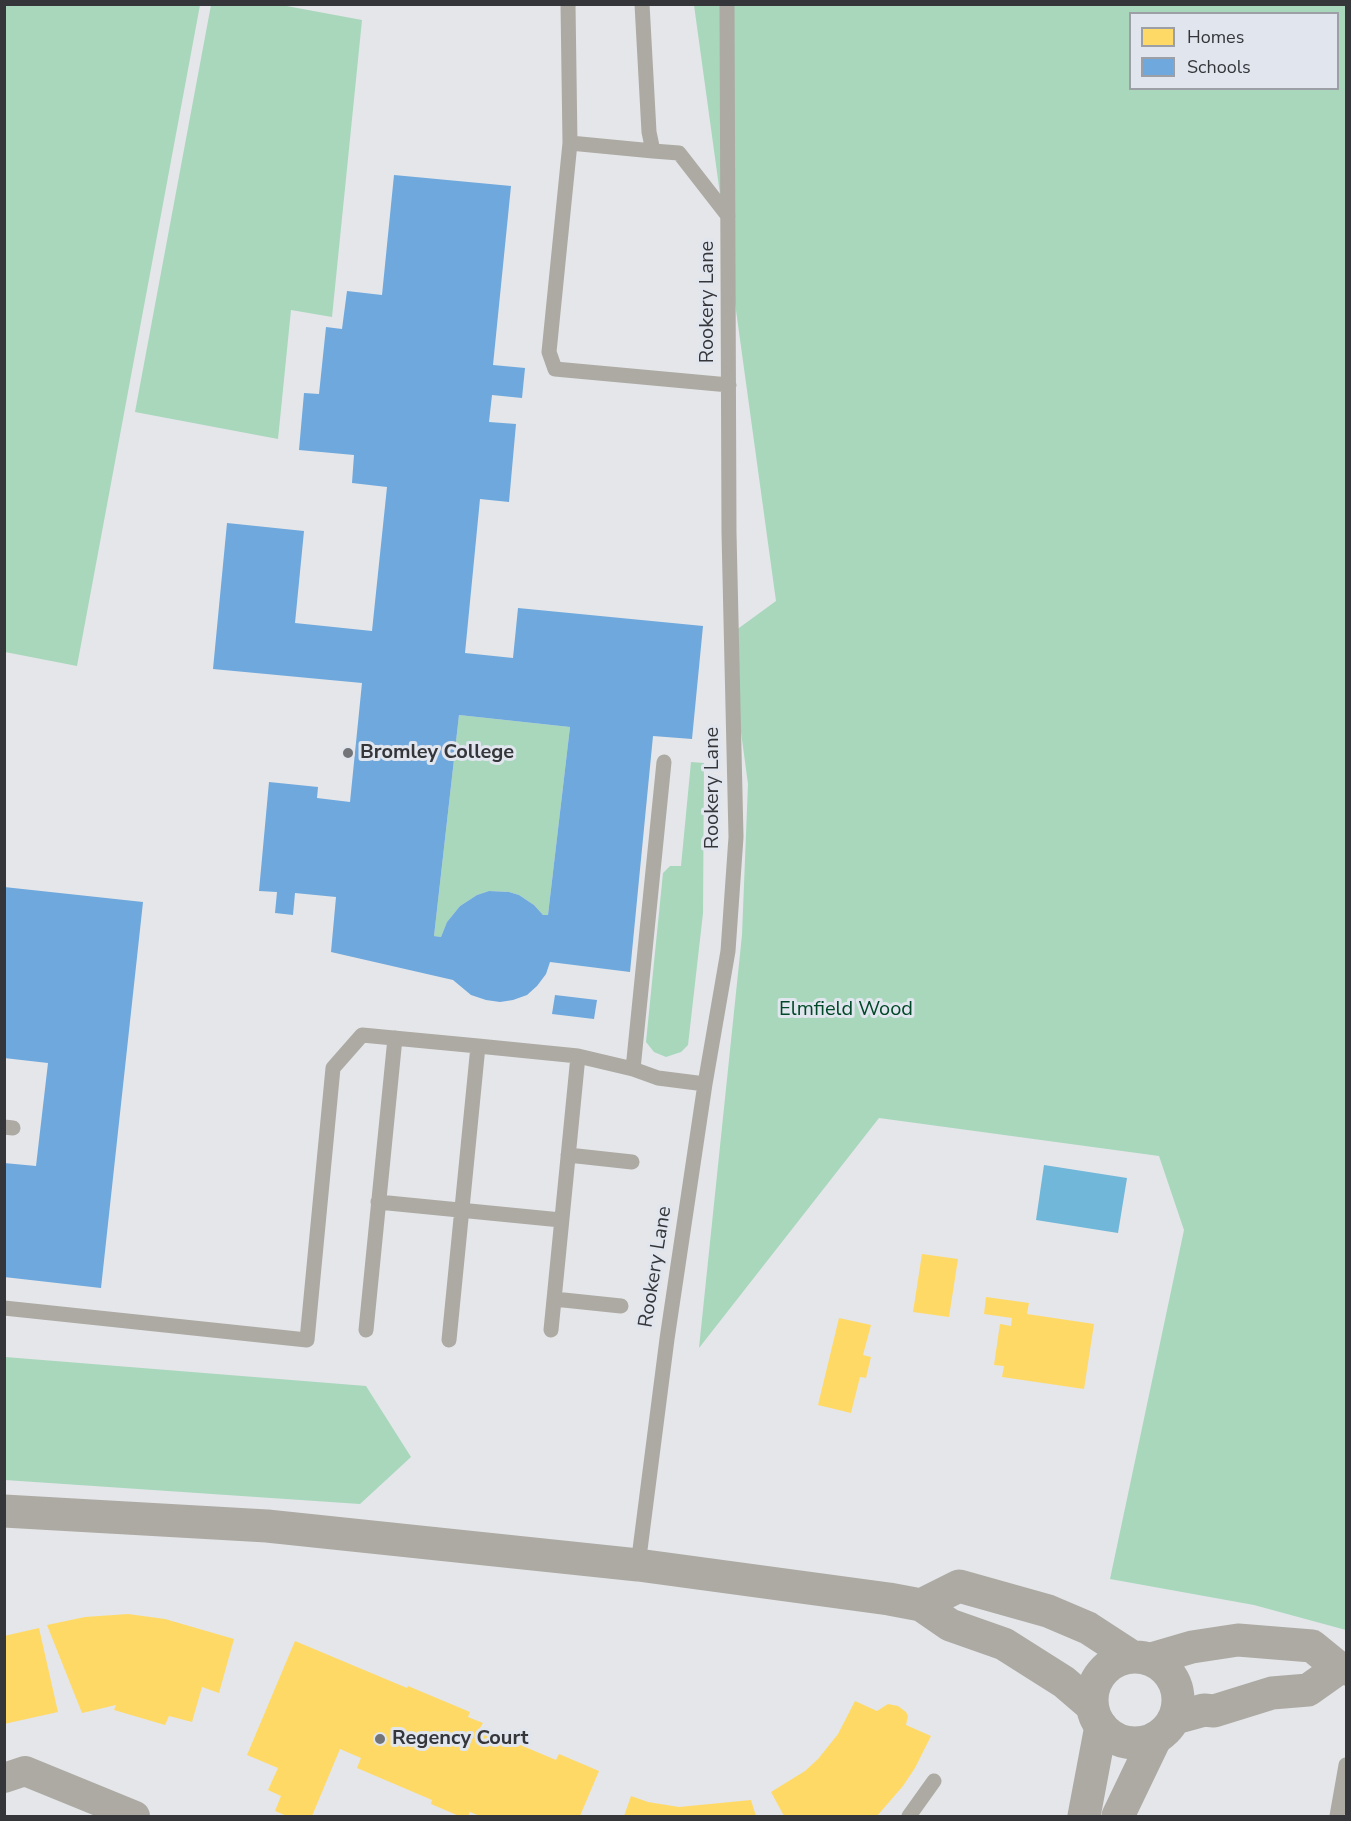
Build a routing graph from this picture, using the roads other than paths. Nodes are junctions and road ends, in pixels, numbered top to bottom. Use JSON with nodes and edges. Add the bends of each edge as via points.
{"nodes":[{"id":1,"x":568,"y":4,"type":"edge"},
{"id":2,"x":642,"y":4,"type":"edge"},
{"id":3,"x":727,"y":4,"type":"edge"},
{"id":4,"x":570,"y":143,"type":"junction"},
{"id":5,"x":653,"y":151,"type":"junction"},
{"id":6,"x":728,"y":216,"type":"junction"},
{"id":7,"x":729,"y":386,"type":"junction"},
{"id":8,"x":664,"y":762,"type":"dead end"},
{"id":9,"x":395,"y":1038,"type":"junction"},
{"id":10,"x":478,"y":1046,"type":"junction"},
{"id":11,"x":578,"y":1056,"type":"junction"},
{"id":12,"x":633,"y":1069,"type":"junction"},
{"id":13,"x":705,"y":1084,"type":"junction"},
{"id":14,"x":568,"y":1155,"type":"junction"},
{"id":15,"x":632,"y":1162,"type":"dead end"},
{"id":16,"x":378,"y":1202,"type":"junction"},
{"id":17,"x":462,"y":1210,"type":"junction"},
{"id":18,"x":561,"y":1220,"type":"junction"},
{"id":19,"x":554,"y":1299,"type":"junction"},
{"id":20,"x":621,"y":1306,"type":"dead end"},
{"id":21,"x":4,"y":1308,"type":"edge"},
{"id":22,"x":366,"y":1330,"type":"dead end"},
{"id":23,"x":551,"y":1330,"type":"dead end"},
{"id":24,"x":449,"y":1340,"type":"dead end"},
{"id":25,"x":4,"y":1511,"type":"edge"},
{"id":26,"x":638,"y":1565,"type":"junction"},
{"id":27,"x":921,"y":1605,"type":"junction"},
{"id":28,"x":1141,"y":1657,"type":"junction"},
{"id":29,"x":1343,"y":1669,"type":"edge"},
{"id":30,"x":1096,"y":1717,"type":"junction"},
{"id":31,"x":1165,"y":1728,"type":"junction"},
{"id":32,"x":1347,"y":1765,"type":"edge"},
{"id":33,"x":4,"y":1779,"type":"edge"},
{"id":34,"x":934,"y":1781,"type":"dead end"},
{"id":35,"x":135,"y":1816,"type":"edge"},
{"id":36,"x":909,"y":1816,"type":"edge"},
{"id":37,"x":1084,"y":1816,"type":"edge"},
{"id":38,"x":1118,"y":1816,"type":"edge"},
{"id":39,"x":1337,"y":1816,"type":"edge"}],
"edges":[{"from":1,"to":4,"type":"lane"},
{"from":2,"to":5,"type":"lane"},
{"from":3,"to":6,"type":"lane","name":"Rookery Lane"},
{"from":4,"to":5,"type":"lane"},
{"from":4,"to":7,"type":"lane","via":[[549,352],[555,369]]},
{"from":5,"to":6,"type":"lane","via":[[680,153]]},
{"from":6,"to":7,"type":"lane","name":"Rookery Lane"},
{"from":7,"to":13,"type":"lane","name":"Rookery Lane","via":[[736,837],[728,951]]},
{"from":8,"to":12,"type":"lane"},
{"from":9,"to":10,"type":"lane"},
{"from":9,"to":16,"type":"lane"},
{"from":9,"to":21,"type":"lane","via":[[362,1035],[333,1068],[307,1340]]},
{"from":10,"to":11,"type":"lane"},
{"from":10,"to":17,"type":"lane"},
{"from":11,"to":12,"type":"lane"},
{"from":11,"to":14,"type":"lane"},
{"from":12,"to":13,"type":"lane","via":[[658,1078]]},
{"from":13,"to":26,"type":"lane","name":"Rookery Lane"},
{"from":14,"to":15,"type":"lane"},
{"from":14,"to":18,"type":"lane"},
{"from":16,"to":17,"type":"lane"},
{"from":16,"to":22,"type":"lane"},
{"from":17,"to":18,"type":"lane"},
{"from":17,"to":24,"type":"lane"},
{"from":18,"to":19,"type":"lane"},
{"from":19,"to":20,"type":"lane"},
{"from":19,"to":23,"type":"lane"},
{"from":25,"to":26,"type":"main road","via":[[267,1526]]},
{"from":26,"to":27,"type":"main road"},
{"from":27,"to":28,"type":"main road","via":[[959,1586],[1048,1611]]},
{"from":27,"to":30,"type":"main road","via":[[950,1625],[1004,1644],[1064,1682]]},
{"from":28,"to":29,"type":"main road","via":[[1238,1640],[1312,1646]]},
{"from":28,"to":30,"type":"main road","via":[[1117,1660],[1096,1680],[1092,1693]]},
{"from":28,"to":31,"type":"main road","via":[[1162,1665],[1178,1687],[1179,1698]]},
{"from":29,"to":31,"type":"main road","via":[[1308,1690],[1272,1693],[1214,1711],[1204,1710]]},
{"from":30,"to":31,"type":"main road","via":[[1114,1738],[1127,1742],[1140,1743]]},
{"from":30,"to":37,"type":"main road"},
{"from":31,"to":38,"type":"main road"},
{"from":32,"to":39,"type":"lane"},
{"from":33,"to":35,"type":"street","via":[[25,1771]]},
{"from":34,"to":36,"type":"lane"}]}
